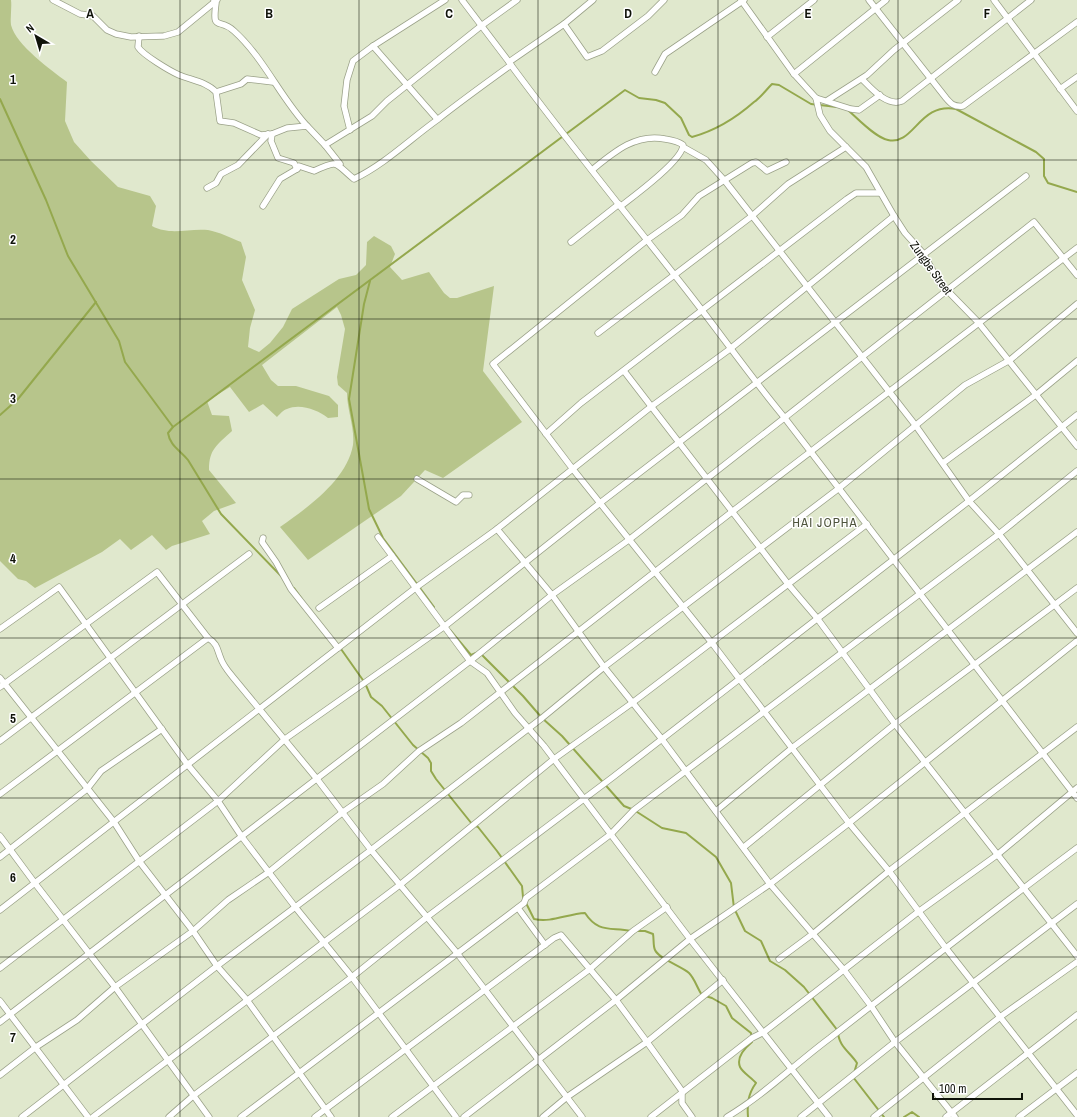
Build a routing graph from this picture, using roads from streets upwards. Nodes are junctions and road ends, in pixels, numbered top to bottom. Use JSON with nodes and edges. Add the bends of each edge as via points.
{"nodes":[{"id":1,"x":53,"y":0,"type":"edge"},
{"id":2,"x":445,"y":0,"type":"edge"},
{"id":3,"x":462,"y":0,"type":"edge"},
{"id":4,"x":517,"y":0,"type":"edge"},
{"id":5,"x":664,"y":0,"type":"edge"},
{"id":6,"x":742,"y":0,"type":"edge"},
{"id":7,"x":814,"y":0,"type":"edge"},
{"id":8,"x":869,"y":0,"type":"edge"},
{"id":9,"x":886,"y":0,"type":"edge"},
{"id":10,"x":958,"y":0,"type":"edge"},
{"id":11,"x":994,"y":0,"type":"edge"},
{"id":12,"x":1031,"y":0,"type":"edge"},
{"id":13,"x":215,"y":1,"type":"edge"},
{"id":14,"x":590,"y":1,"type":"edge"},
{"id":15,"x":876,"y":8,"type":"junction"},
{"id":16,"x":1008,"y":18,"type":"junction"},
{"id":17,"x":1077,"y":22,"type":"edge"},
{"id":18,"x":564,"y":24,"type":"junction"},
{"id":19,"x":480,"y":26,"type":"junction"},
{"id":20,"x":139,"y":36,"type":"junction"},
{"id":21,"x":767,"y":38,"type":"junction"},
{"id":22,"x":903,"y":43,"type":"junction"},
{"id":23,"x":373,"y":46,"type":"junction"},
{"id":24,"x":1035,"y":54,"type":"junction"},
{"id":25,"x":510,"y":63,"type":"junction"},
{"id":26,"x":655,"y":72,"type":"dead end"},
{"id":27,"x":794,"y":74,"type":"junction"},
{"id":28,"x":1077,"y":76,"type":"edge"},
{"id":29,"x":931,"y":78,"type":"junction"},
{"id":30,"x":862,"y":79,"type":"junction"},
{"id":31,"x":272,"y":82,"type":"junction"},
{"id":32,"x":408,"y":86,"type":"junction"},
{"id":33,"x":1060,"y":89,"type":"junction"},
{"id":34,"x":216,"y":92,"type":"junction"},
{"id":35,"x":880,"y":95,"type":"junction"},
{"id":36,"x":817,"y":100,"type":"junction"},
{"id":37,"x":828,"y":100,"type":"junction"},
{"id":38,"x":1077,"y":111,"type":"edge"},
{"id":39,"x":437,"y":119,"type":"junction"},
{"id":40,"x":307,"y":126,"type":"junction"},
{"id":41,"x":350,"y":130,"type":"junction"},
{"id":42,"x":270,"y":134,"type":"junction"},
{"id":43,"x":325,"y":145,"type":"junction"},
{"id":44,"x":683,"y":147,"type":"junction"},
{"id":45,"x":846,"y":147,"type":"junction"},
{"id":46,"x":786,"y":162,"type":"dead end"},
{"id":47,"x":340,"y":164,"type":"junction"},
{"id":48,"x":297,"y":169,"type":"junction"},
{"id":49,"x":592,"y":170,"type":"junction"},
{"id":50,"x":1026,"y":176,"type":"dead end"},
{"id":51,"x":725,"y":181,"type":"junction"},
{"id":52,"x":207,"y":188,"type":"dead end"},
{"id":53,"x":880,"y":192,"type":"junction"},
{"id":54,"x":620,"y":205,"type":"junction"},
{"id":55,"x":263,"y":206,"type":"dead end"},
{"id":56,"x":752,"y":216,"type":"junction"},
{"id":57,"x":894,"y":216,"type":"junction"},
{"id":58,"x":647,"y":240,"type":"junction"},
{"id":59,"x":572,"y":242,"type":"dead end"},
{"id":60,"x":1077,"y":248,"type":"edge"},
{"id":61,"x":780,"y":251,"type":"junction"},
{"id":62,"x":923,"y":253,"type":"junction"},
{"id":63,"x":1063,"y":258,"type":"junction"},
{"id":64,"x":674,"y":274,"type":"junction"},
{"id":65,"x":1077,"y":275,"type":"edge"},
{"id":66,"x":807,"y":286,"type":"junction"},
{"id":67,"x":946,"y":290,"type":"junction"},
{"id":68,"x":1077,"y":304,"type":"edge"},
{"id":69,"x":703,"y":310,"type":"junction"},
{"id":70,"x":834,"y":322,"type":"junction"},
{"id":71,"x":978,"y":322,"type":"junction"},
{"id":72,"x":598,"y":334,"type":"dead end"},
{"id":73,"x":730,"y":349,"type":"junction"},
{"id":74,"x":861,"y":357,"type":"junction"},
{"id":75,"x":1010,"y":360,"type":"junction"},
{"id":76,"x":1077,"y":361,"type":"edge"},
{"id":77,"x":624,"y":371,"type":"junction"},
{"id":78,"x":756,"y":382,"type":"junction"},
{"id":79,"x":890,"y":393,"type":"junction"},
{"id":80,"x":1037,"y":394,"type":"junction"},
{"id":81,"x":652,"y":406,"type":"junction"},
{"id":82,"x":1077,"y":415,"type":"edge"},
{"id":83,"x":784,"y":417,"type":"junction"},
{"id":84,"x":916,"y":426,"type":"junction"},
{"id":85,"x":1062,"y":427,"type":"junction"},
{"id":86,"x":546,"y":434,"type":"junction"},
{"id":87,"x":679,"y":442,"type":"junction"},
{"id":88,"x":1077,"y":446,"type":"edge"},
{"id":89,"x":810,"y":452,"type":"junction"},
{"id":90,"x":943,"y":463,"type":"junction"},
{"id":91,"x":572,"y":468,"type":"junction"},
{"id":92,"x":1077,"y":471,"type":"edge"},
{"id":93,"x":707,"y":478,"type":"junction"},
{"id":94,"x":417,"y":479,"type":"dead end"},
{"id":95,"x":838,"y":489,"type":"junction"},
{"id":96,"x":469,"y":495,"type":"dead end"},
{"id":97,"x":600,"y":502,"type":"junction"},
{"id":98,"x":969,"y":502,"type":"junction"},
{"id":99,"x":733,"y":511,"type":"junction"},
{"id":100,"x":867,"y":524,"type":"junction"},
{"id":101,"x":497,"y":529,"type":"junction"},
{"id":102,"x":1077,"y":532,"type":"edge"},
{"id":103,"x":999,"y":534,"type":"junction"},
{"id":104,"x":378,"y":537,"type":"dead end"},
{"id":105,"x":263,"y":538,"type":"dead end"},
{"id":106,"x":630,"y":539,"type":"junction"},
{"id":107,"x":760,"y":548,"type":"junction"},
{"id":108,"x":249,"y":554,"type":"dead end"},
{"id":109,"x":392,"y":556,"type":"junction"},
{"id":110,"x":894,"y":560,"type":"junction"},
{"id":111,"x":524,"y":564,"type":"junction"},
{"id":112,"x":1027,"y":570,"type":"junction"},
{"id":113,"x":655,"y":572,"type":"junction"},
{"id":114,"x":788,"y":584,"type":"junction"},
{"id":115,"x":417,"y":587,"type":"junction"},
{"id":116,"x":1077,"y":588,"type":"edge"},
{"id":117,"x":920,"y":594,"type":"junction"},
{"id":118,"x":552,"y":596,"type":"junction"},
{"id":119,"x":1056,"y":605,"type":"junction"},
{"id":120,"x":182,"y":606,"type":"junction"},
{"id":121,"x":319,"y":608,"type":"dead end"},
{"id":122,"x":683,"y":608,"type":"junction"},
{"id":123,"x":817,"y":618,"type":"junction"},
{"id":124,"x":86,"y":624,"type":"junction"},
{"id":125,"x":444,"y":626,"type":"junction"},
{"id":126,"x":0,"y":629,"type":"edge"},
{"id":127,"x":578,"y":630,"type":"junction"},
{"id":128,"x":948,"y":630,"type":"junction"},
{"id":129,"x":1077,"y":633,"type":"edge"},
{"id":130,"x":208,"y":638,"type":"junction"},
{"id":131,"x":1077,"y":641,"type":"edge"},
{"id":132,"x":712,"y":643,"type":"junction"},
{"id":133,"x":338,"y":648,"type":"junction"},
{"id":134,"x":843,"y":652,"type":"junction"},
{"id":135,"x":110,"y":658,"type":"junction"},
{"id":136,"x":470,"y":661,"type":"junction"},
{"id":137,"x":974,"y":665,"type":"junction"},
{"id":138,"x":604,"y":667,"type":"junction"},
{"id":139,"x":0,"y":678,"type":"edge"},
{"id":140,"x":739,"y":679,"type":"junction"},
{"id":141,"x":2,"y":686,"type":"edge"},
{"id":142,"x":869,"y":690,"type":"junction"},
{"id":143,"x":501,"y":691,"type":"junction"},
{"id":144,"x":136,"y":694,"type":"junction"},
{"id":145,"x":1002,"y":700,"type":"junction"},
{"id":146,"x":632,"y":703,"type":"junction"},
{"id":147,"x":259,"y":708,"type":"junction"},
{"id":148,"x":764,"y":713,"type":"junction"},
{"id":149,"x":32,"y":716,"type":"junction"},
{"id":150,"x":895,"y":724,"type":"junction"},
{"id":151,"x":1077,"y":727,"type":"edge"},
{"id":152,"x":528,"y":728,"type":"junction"},
{"id":153,"x":162,"y":729,"type":"junction"},
{"id":154,"x":662,"y":738,"type":"junction"},
{"id":155,"x":285,"y":740,"type":"junction"},
{"id":156,"x":0,"y":741,"type":"edge"},
{"id":157,"x":792,"y":748,"type":"junction"},
{"id":158,"x":58,"y":750,"type":"junction"},
{"id":159,"x":1043,"y":752,"type":"junction"},
{"id":160,"x":554,"y":759,"type":"junction"},
{"id":161,"x":925,"y":761,"type":"junction"},
{"id":162,"x":187,"y":764,"type":"junction"},
{"id":163,"x":686,"y":771,"type":"junction"},
{"id":164,"x":317,"y":779,"type":"junction"},
{"id":165,"x":820,"y":786,"type":"junction"},
{"id":166,"x":87,"y":789,"type":"junction"},
{"id":167,"x":1075,"y":790,"type":"edge"},
{"id":168,"x":0,"y":794,"type":"edge"},
{"id":169,"x":583,"y":798,"type":"junction"},
{"id":170,"x":1077,"y":798,"type":"edge"},
{"id":171,"x":218,"y":801,"type":"junction"},
{"id":172,"x":716,"y":811,"type":"junction"},
{"id":173,"x":342,"y":812,"type":"junction"},
{"id":174,"x":965,"y":812,"type":"junction"},
{"id":175,"x":114,"y":822,"type":"junction"},
{"id":176,"x":849,"y":823,"type":"junction"},
{"id":177,"x":611,"y":834,"type":"junction"},
{"id":178,"x":0,"y":836,"type":"edge"},
{"id":179,"x":242,"y":837,"type":"junction"},
{"id":180,"x":744,"y":846,"type":"junction"},
{"id":181,"x":1077,"y":848,"type":"edge"},
{"id":182,"x":10,"y":850,"type":"junction"},
{"id":183,"x":372,"y":850,"type":"junction"},
{"id":184,"x":997,"y":854,"type":"junction"},
{"id":185,"x":0,"y":857,"type":"edge"},
{"id":186,"x":139,"y":861,"type":"junction"},
{"id":187,"x":889,"y":871,"type":"junction"},
{"id":188,"x":269,"y":872,"type":"junction"},
{"id":189,"x":34,"y":882,"type":"junction"},
{"id":190,"x":401,"y":884,"type":"junction"},
{"id":191,"x":770,"y":884,"type":"junction"},
{"id":192,"x":1024,"y":887,"type":"junction"},
{"id":193,"x":166,"y":895,"type":"junction"},
{"id":194,"x":1077,"y":904,"type":"edge"},
{"id":195,"x":668,"y":907,"type":"junction"},
{"id":196,"x":296,"y":908,"type":"junction"},
{"id":197,"x":518,"y":908,"type":"junction"},
{"id":198,"x":0,"y":910,"type":"edge"},
{"id":199,"x":918,"y":912,"type":"junction"},
{"id":200,"x":427,"y":917,"type":"junction"},
{"id":201,"x":63,"y":918,"type":"junction"},
{"id":202,"x":1053,"y":922,"type":"junction"},
{"id":203,"x":193,"y":931,"type":"junction"},
{"id":204,"x":814,"y":933,"type":"junction"},
{"id":205,"x":690,"y":939,"type":"junction"},
{"id":206,"x":323,"y":942,"type":"junction"},
{"id":207,"x":545,"y":945,"type":"junction"},
{"id":208,"x":945,"y":947,"type":"junction"},
{"id":209,"x":458,"y":953,"type":"junction"},
{"id":210,"x":89,"y":954,"type":"junction"},
{"id":211,"x":1077,"y":956,"type":"edge"},
{"id":212,"x":778,"y":959,"type":"dead end"},
{"id":213,"x":1077,"y":962,"type":"edge"},
{"id":214,"x":217,"y":966,"type":"junction"},
{"id":215,"x":0,"y":968,"type":"edge"},
{"id":216,"x":590,"y":969,"type":"junction"},
{"id":217,"x":844,"y":970,"type":"junction"},
{"id":218,"x":352,"y":977,"type":"junction"},
{"id":219,"x":723,"y":980,"type":"junction"},
{"id":220,"x":973,"y":983,"type":"junction"},
{"id":221,"x":115,"y":987,"type":"junction"},
{"id":222,"x":485,"y":991,"type":"junction"},
{"id":223,"x":247,"y":1000,"type":"junction"},
{"id":224,"x":616,"y":1000,"type":"junction"},
{"id":225,"x":0,"y":1001,"type":"edge"},
{"id":226,"x":871,"y":1006,"type":"junction"},
{"id":227,"x":10,"y":1014,"type":"junction"},
{"id":228,"x":378,"y":1014,"type":"junction"},
{"id":229,"x":1077,"y":1015,"type":"edge"},
{"id":230,"x":1000,"y":1017,"type":"junction"},
{"id":231,"x":0,"y":1022,"type":"edge"},
{"id":232,"x":142,"y":1025,"type":"junction"},
{"id":233,"x":513,"y":1026,"type":"junction"},
{"id":234,"x":764,"y":1032,"type":"junction"},
{"id":235,"x":274,"y":1037,"type":"junction"},
{"id":236,"x":647,"y":1042,"type":"junction"},
{"id":237,"x":895,"y":1042,"type":"junction"},
{"id":238,"x":36,"y":1047,"type":"junction"},
{"id":239,"x":405,"y":1049,"type":"junction"},
{"id":240,"x":1028,"y":1052,"type":"junction"},
{"id":241,"x":538,"y":1060,"type":"junction"},
{"id":242,"x":169,"y":1061,"type":"junction"},
{"id":243,"x":791,"y":1067,"type":"junction"},
{"id":244,"x":1077,"y":1073,"type":"edge"},
{"id":245,"x":300,"y":1074,"type":"junction"},
{"id":246,"x":0,"y":1075,"type":"edge"},
{"id":247,"x":923,"y":1076,"type":"junction"},
{"id":248,"x":63,"y":1084,"type":"junction"},
{"id":249,"x":433,"y":1085,"type":"junction"},
{"id":250,"x":1056,"y":1088,"type":"junction"},
{"id":251,"x":682,"y":1091,"type":"junction"},
{"id":252,"x":193,"y":1096,"type":"junction"},
{"id":253,"x":567,"y":1097,"type":"junction"},
{"id":254,"x":818,"y":1102,"type":"junction"},
{"id":255,"x":325,"y":1110,"type":"junction"},
{"id":256,"x":953,"y":1115,"type":"edge"},
{"id":257,"x":1077,"y":1115,"type":"edge"},
{"id":258,"x":22,"y":1117,"type":"edge"},
{"id":259,"x":88,"y":1117,"type":"edge"},
{"id":260,"x":93,"y":1117,"type":"edge"},
{"id":261,"x":169,"y":1117,"type":"edge"},
{"id":262,"x":209,"y":1117,"type":"edge"},
{"id":263,"x":242,"y":1117,"type":"edge"},
{"id":264,"x":315,"y":1117,"type":"edge"},
{"id":265,"x":331,"y":1117,"type":"edge"},
{"id":266,"x":392,"y":1117,"type":"edge"},
{"id":267,"x":456,"y":1117,"type":"edge"},
{"id":268,"x":464,"y":1117,"type":"edge"},
{"id":269,"x":543,"y":1117,"type":"edge"},
{"id":270,"x":582,"y":1117,"type":"edge"},
{"id":271,"x":651,"y":1117,"type":"edge"},
{"id":272,"x":692,"y":1117,"type":"edge"},
{"id":273,"x":727,"y":1117,"type":"edge"},
{"id":274,"x":801,"y":1117,"type":"edge"},
{"id":275,"x":830,"y":1117,"type":"edge"},
{"id":276,"x":874,"y":1117,"type":"edge"},
{"id":277,"x":946,"y":1117,"type":"edge"},
{"id":278,"x":1018,"y":1117,"type":"edge"}],
"edges":[{"from":1,"to":20,"type":"street","via":[[80,14],[93,16],[107,30],[123,37]]},
{"from":2,"to":23,"type":"street"},
{"from":3,"to":19,"type":"street"},
{"from":4,"to":19,"type":"street"},
{"from":5,"to":18,"type":"street","via":[[648,16],[602,51],[587,57]]},
{"from":6,"to":21,"type":"street"},
{"from":6,"to":26,"type":"street","via":[[664,54]]},
{"from":7,"to":21,"type":"street"},
{"from":8,"to":15,"type":"street"},
{"from":9,"to":15,"type":"street"},
{"from":10,"to":22,"type":"street"},
{"from":11,"to":16,"type":"street"},
{"from":12,"to":16,"type":"street"},
{"from":13,"to":20,"type":"street","via":[[178,32],[164,36]]},
{"from":13,"to":31,"type":"street","via":[[215,20],[218,24],[233,30],[245,42]]},
{"from":14,"to":18,"type":"street"},
{"from":15,"to":22,"type":"street"},
{"from":15,"to":27,"type":"street"},
{"from":16,"to":24,"type":"street"},
{"from":16,"to":29,"type":"street"},
{"from":17,"to":24,"type":"street"},
{"from":18,"to":25,"type":"street"},
{"from":19,"to":25,"type":"street"},
{"from":19,"to":32,"type":"street"},
{"from":20,"to":34,"type":"street","via":[[138,47],[143,54],[178,75],[209,86]]},
{"from":21,"to":27,"type":"street"},
{"from":22,"to":29,"type":"street"},
{"from":22,"to":30,"type":"street"},
{"from":23,"to":32,"type":"street"},
{"from":23,"to":41,"type":"street","via":[[353,61],[347,80],[344,106]]},
{"from":24,"to":29,"type":"street","via":[[963,106],[952,105]]},
{"from":24,"to":33,"type":"street"},
{"from":25,"to":39,"type":"street"},
{"from":25,"to":49,"type":"street","via":[[560,132]]},
{"from":27,"to":36,"type":"street"},
{"from":28,"to":33,"type":"street"},
{"from":29,"to":35,"type":"street","via":[[899,102],[890,101]]},
{"from":30,"to":35,"type":"street"},
{"from":30,"to":37,"type":"street"},
{"from":31,"to":34,"type":"street","via":[[247,79],[241,84]]},
{"from":31,"to":40,"type":"street"},
{"from":32,"to":39,"type":"street"},
{"from":32,"to":41,"type":"street","via":[[372,116]]},
{"from":33,"to":38,"type":"street"},
{"from":34,"to":42,"type":"street","via":[[220,121],[234,123],[258,135]]},
{"from":35,"to":37,"type":"street","via":[[859,110]]},
{"from":36,"to":37,"type":"street"},
{"from":36,"to":45,"type":"street","name":"Zungbe Street","via":[[820,115],[830,131]]},
{"from":39,"to":47,"type":"street","via":[[388,159],[354,179]]},
{"from":40,"to":42,"type":"street","via":[[287,128]]},
{"from":40,"to":43,"type":"street"},
{"from":41,"to":43,"type":"street"},
{"from":42,"to":48,"type":"street","via":[[278,158],[294,164]]},
{"from":42,"to":52,"type":"street","via":[[238,164],[221,174],[216,183]]},
{"from":43,"to":47,"type":"street"},
{"from":44,"to":49,"type":"street","via":[[675,141],[651,137],[622,147]]},
{"from":44,"to":51,"type":"street","via":[[706,160]]},
{"from":44,"to":54,"type":"street","via":[[682,152],[671,164]]},
{"from":45,"to":53,"type":"street","name":"Zungbe Street","via":[[866,167]]},
{"from":45,"to":56,"type":"street","via":[[788,184]]},
{"from":46,"to":51,"type":"street","via":[[767,171],[756,162],[752,163]]},
{"from":47,"to":48,"type":"street","via":[[334,163],[314,171],[299,166]]},
{"from":48,"to":55,"type":"street","via":[[280,179]]},
{"from":49,"to":54,"type":"street"},
{"from":50,"to":62,"type":"street"},
{"from":51,"to":56,"type":"street"},
{"from":51,"to":58,"type":"street","via":[[699,196],[682,216]]},
{"from":53,"to":57,"type":"street","name":"Zungbe Street"},
{"from":53,"to":61,"type":"street","via":[[851,196]]},
{"from":54,"to":58,"type":"street"},
{"from":54,"to":59,"type":"street"},
{"from":56,"to":61,"type":"street"},
{"from":56,"to":64,"type":"street"},
{"from":57,"to":62,"type":"street","name":"Zungbe Street"},
{"from":57,"to":66,"type":"street"},
{"from":58,"to":64,"type":"street"},
{"from":58,"to":86,"type":"street","via":[[493,364]]},
{"from":60,"to":63,"type":"street"},
{"from":61,"to":66,"type":"street"},
{"from":61,"to":69,"type":"street"},
{"from":62,"to":67,"type":"street","name":"Zungbe Street"},
{"from":62,"to":70,"type":"street"},
{"from":63,"to":65,"type":"street"},
{"from":63,"to":67,"type":"street","via":[[1034,222]]},
{"from":63,"to":71,"type":"street"},
{"from":64,"to":69,"type":"street"},
{"from":64,"to":72,"type":"street"},
{"from":66,"to":70,"type":"street"},
{"from":66,"to":73,"type":"street"},
{"from":67,"to":71,"type":"street","name":"Zungbe Street"},
{"from":67,"to":74,"type":"street"},
{"from":68,"to":75,"type":"street"},
{"from":69,"to":73,"type":"street"},
{"from":69,"to":77,"type":"street"},
{"from":70,"to":74,"type":"street"},
{"from":70,"to":78,"type":"street"},
{"from":71,"to":75,"type":"street","name":"Zungbe Street"},
{"from":71,"to":79,"type":"street"},
{"from":73,"to":78,"type":"street"},
{"from":73,"to":81,"type":"street"},
{"from":74,"to":79,"type":"street"},
{"from":74,"to":83,"type":"street"},
{"from":75,"to":80,"type":"street","name":"Zungbe Street"},
{"from":75,"to":84,"type":"street","via":[[965,385]]},
{"from":76,"to":80,"type":"street"},
{"from":77,"to":81,"type":"street"},
{"from":77,"to":86,"type":"street","via":[[581,403]]},
{"from":78,"to":83,"type":"street"},
{"from":78,"to":87,"type":"street"},
{"from":79,"to":84,"type":"street"},
{"from":79,"to":89,"type":"street"},
{"from":80,"to":85,"type":"street","name":"Zungbe Street"},
{"from":80,"to":90,"type":"street"},
{"from":81,"to":87,"type":"street"},
{"from":81,"to":91,"type":"street"},
{"from":82,"to":85,"type":"street"},
{"from":83,"to":89,"type":"street"},
{"from":83,"to":93,"type":"street"},
{"from":84,"to":90,"type":"street"},
{"from":84,"to":95,"type":"street"},
{"from":85,"to":88,"type":"street","name":"Zungbe Street"},
{"from":85,"to":98,"type":"street"},
{"from":86,"to":91,"type":"street"},
{"from":87,"to":93,"type":"street"},
{"from":87,"to":97,"type":"street"},
{"from":89,"to":95,"type":"street"},
{"from":89,"to":99,"type":"street"},
{"from":90,"to":98,"type":"street"},
{"from":91,"to":97,"type":"street"},
{"from":91,"to":101,"type":"street"},
{"from":92,"to":103,"type":"street"},
{"from":93,"to":99,"type":"street"},
{"from":93,"to":106,"type":"street"},
{"from":94,"to":96,"type":"street","via":[[456,502]]},
{"from":95,"to":100,"type":"street"},
{"from":95,"to":107,"type":"street"},
{"from":97,"to":106,"type":"street"},
{"from":97,"to":111,"type":"street"},
{"from":98,"to":103,"type":"street"},
{"from":98,"to":110,"type":"street"},
{"from":99,"to":107,"type":"street"},
{"from":99,"to":113,"type":"street"},
{"from":100,"to":110,"type":"street"},
{"from":100,"to":114,"type":"street"},
{"from":101,"to":111,"type":"street"},
{"from":101,"to":115,"type":"street"},
{"from":102,"to":112,"type":"street"},
{"from":103,"to":112,"type":"street"},
{"from":103,"to":117,"type":"street"},
{"from":104,"to":109,"type":"street"},
{"from":105,"to":133,"type":"street","via":[[262,542],[291,589]]},
{"from":106,"to":113,"type":"street"},
{"from":106,"to":118,"type":"street"},
{"from":107,"to":114,"type":"street"},
{"from":107,"to":122,"type":"street"},
{"from":108,"to":120,"type":"street"},
{"from":109,"to":115,"type":"street"},
{"from":109,"to":121,"type":"street"},
{"from":110,"to":117,"type":"street"},
{"from":110,"to":123,"type":"street"},
{"from":111,"to":118,"type":"street"},
{"from":111,"to":125,"type":"street"},
{"from":112,"to":119,"type":"street"},
{"from":112,"to":128,"type":"street"},
{"from":113,"to":122,"type":"street"},
{"from":113,"to":127,"type":"street"},
{"from":114,"to":123,"type":"street"},
{"from":114,"to":132,"type":"street"},
{"from":115,"to":125,"type":"street"},
{"from":115,"to":133,"type":"street"},
{"from":116,"to":119,"type":"street"},
{"from":117,"to":128,"type":"street"},
{"from":117,"to":134,"type":"street"},
{"from":118,"to":127,"type":"street"},
{"from":118,"to":136,"type":"street"},
{"from":119,"to":129,"type":"street"},
{"from":119,"to":137,"type":"street"},
{"from":120,"to":124,"type":"street","via":[[157,572]]},
{"from":120,"to":130,"type":"street"},
{"from":120,"to":135,"type":"street"},
{"from":122,"to":132,"type":"street"},
{"from":122,"to":138,"type":"street"},
{"from":123,"to":134,"type":"street"},
{"from":123,"to":140,"type":"street"},
{"from":124,"to":126,"type":"street","via":[[59,586]]},
{"from":124,"to":135,"type":"street"},
{"from":124,"to":141,"type":"street"},
{"from":125,"to":136,"type":"street"},
{"from":125,"to":155,"type":"street"},
{"from":127,"to":138,"type":"street"},
{"from":127,"to":143,"type":"street"},
{"from":128,"to":137,"type":"street"},
{"from":128,"to":142,"type":"street"},
{"from":130,"to":144,"type":"street"},
{"from":130,"to":147,"type":"street","via":[[218,647],[221,660],[232,676]]},
{"from":131,"to":145,"type":"street"},
{"from":132,"to":140,"type":"street"},
{"from":132,"to":146,"type":"street"},
{"from":133,"to":147,"type":"street"},
{"from":134,"to":142,"type":"street"},
{"from":134,"to":148,"type":"street"},
{"from":135,"to":144,"type":"street"},
{"from":135,"to":149,"type":"street"},
{"from":136,"to":143,"type":"street","via":[[487,673]]},
{"from":136,"to":164,"type":"street"},
{"from":137,"to":145,"type":"street"},
{"from":137,"to":150,"type":"street"},
{"from":138,"to":146,"type":"street"},
{"from":138,"to":152,"type":"street"},
{"from":139,"to":141,"type":"street"},
{"from":140,"to":148,"type":"street"},
{"from":140,"to":154,"type":"street"},
{"from":141,"to":149,"type":"street"},
{"from":142,"to":150,"type":"street"},
{"from":142,"to":157,"type":"street"},
{"from":143,"to":152,"type":"street"},
{"from":143,"to":173,"type":"street","via":[[461,723],[419,751],[383,784]]},
{"from":144,"to":153,"type":"street"},
{"from":144,"to":158,"type":"street"},
{"from":145,"to":159,"type":"street"},
{"from":145,"to":161,"type":"street"},
{"from":146,"to":154,"type":"street"},
{"from":146,"to":160,"type":"street"},
{"from":147,"to":155,"type":"street"},
{"from":147,"to":162,"type":"street"},
{"from":148,"to":157,"type":"street"},
{"from":148,"to":163,"type":"street"},
{"from":149,"to":156,"type":"street"},
{"from":149,"to":158,"type":"street"},
{"from":150,"to":161,"type":"street"},
{"from":150,"to":165,"type":"street"},
{"from":151,"to":159,"type":"street"},
{"from":152,"to":160,"type":"street"},
{"from":152,"to":183,"type":"street"},
{"from":153,"to":162,"type":"street"},
{"from":153,"to":166,"type":"street","via":[[102,771]]},
{"from":154,"to":163,"type":"street"},
{"from":154,"to":169,"type":"street"},
{"from":155,"to":164,"type":"street"},
{"from":155,"to":171,"type":"street"},
{"from":157,"to":165,"type":"street"},
{"from":157,"to":172,"type":"street"},
{"from":158,"to":166,"type":"street"},
{"from":158,"to":168,"type":"street"},
{"from":159,"to":167,"type":"street"},
{"from":159,"to":174,"type":"street"},
{"from":160,"to":169,"type":"street"},
{"from":160,"to":190,"type":"street"},
{"from":161,"to":174,"type":"street"},
{"from":161,"to":176,"type":"street"},
{"from":162,"to":171,"type":"street"},
{"from":162,"to":175,"type":"street"},
{"from":163,"to":172,"type":"street"},
{"from":163,"to":177,"type":"street","via":[[634,810]]},
{"from":164,"to":173,"type":"street"},
{"from":164,"to":179,"type":"street"},
{"from":165,"to":176,"type":"street"},
{"from":165,"to":180,"type":"street"},
{"from":166,"to":175,"type":"street"},
{"from":166,"to":182,"type":"street"},
{"from":167,"to":170,"type":"street"},
{"from":167,"to":184,"type":"street"},
{"from":169,"to":177,"type":"street"},
{"from":169,"to":200,"type":"street"},
{"from":171,"to":179,"type":"street"},
{"from":171,"to":186,"type":"street"},
{"from":172,"to":180,"type":"street"},
{"from":173,"to":183,"type":"street"},
{"from":173,"to":188,"type":"street"},
{"from":174,"to":184,"type":"street"},
{"from":174,"to":187,"type":"street"},
{"from":175,"to":186,"type":"street"},
{"from":175,"to":189,"type":"street"},
{"from":176,"to":187,"type":"street"},
{"from":176,"to":191,"type":"street"},
{"from":177,"to":195,"type":"street"},
{"from":177,"to":197,"type":"street"},
{"from":178,"to":182,"type":"street"},
{"from":179,"to":188,"type":"street"},
{"from":179,"to":193,"type":"street"},
{"from":180,"to":191,"type":"street"},
{"from":181,"to":192,"type":"street"},
{"from":182,"to":185,"type":"street"},
{"from":182,"to":189,"type":"street"},
{"from":183,"to":190,"type":"street"},
{"from":183,"to":196,"type":"street"},
{"from":184,"to":192,"type":"street"},
{"from":184,"to":199,"type":"street"},
{"from":186,"to":193,"type":"street"},
{"from":186,"to":201,"type":"street"},
{"from":187,"to":199,"type":"street"},
{"from":187,"to":204,"type":"street"},
{"from":188,"to":196,"type":"street"},
{"from":188,"to":203,"type":"street","via":[[228,900]]},
{"from":189,"to":198,"type":"street"},
{"from":189,"to":201,"type":"street"},
{"from":190,"to":200,"type":"street"},
{"from":190,"to":206,"type":"street"},
{"from":191,"to":204,"type":"street"},
{"from":191,"to":205,"type":"street"},
{"from":192,"to":202,"type":"street"},
{"from":192,"to":208,"type":"street"},
{"from":193,"to":203,"type":"street"},
{"from":193,"to":210,"type":"street"},
{"from":194,"to":202,"type":"street"},
{"from":195,"to":205,"type":"street"},
{"from":195,"to":216,"type":"street","via":[[633,931]]},
{"from":196,"to":206,"type":"street"},
{"from":196,"to":214,"type":"street"},
{"from":197,"to":207,"type":"street"},
{"from":197,"to":209,"type":"street"},
{"from":199,"to":208,"type":"street"},
{"from":199,"to":217,"type":"street"},
{"from":200,"to":209,"type":"street"},
{"from":200,"to":218,"type":"street"},
{"from":201,"to":210,"type":"street"},
{"from":201,"to":215,"type":"street"},
{"from":202,"to":211,"type":"street"},
{"from":202,"to":220,"type":"street"},
{"from":203,"to":214,"type":"street"},
{"from":203,"to":221,"type":"street"},
{"from":204,"to":212,"type":"street"},
{"from":204,"to":217,"type":"street"},
{"from":205,"to":219,"type":"street"},
{"from":205,"to":224,"type":"street"},
{"from":206,"to":218,"type":"street"},
{"from":206,"to":223,"type":"street"},
{"from":207,"to":216,"type":"street","via":[[560,935]]},
{"from":207,"to":222,"type":"street"},
{"from":208,"to":220,"type":"street"},
{"from":208,"to":226,"type":"street"},
{"from":209,"to":222,"type":"street"},
{"from":209,"to":228,"type":"street"},
{"from":210,"to":221,"type":"street"},
{"from":210,"to":227,"type":"street"},
{"from":213,"to":230,"type":"street"},
{"from":214,"to":223,"type":"street"},
{"from":214,"to":232,"type":"street"},
{"from":216,"to":224,"type":"street"},
{"from":216,"to":233,"type":"street"},
{"from":217,"to":226,"type":"street"},
{"from":217,"to":234,"type":"street"},
{"from":218,"to":228,"type":"street"},
{"from":218,"to":235,"type":"street"},
{"from":219,"to":234,"type":"street"},
{"from":219,"to":236,"type":"street"},
{"from":220,"to":230,"type":"street"},
{"from":220,"to":237,"type":"street"},
{"from":221,"to":232,"type":"street"},
{"from":221,"to":238,"type":"street","via":[[77,1020]]},
{"from":222,"to":233,"type":"street"},
{"from":222,"to":239,"type":"street"},
{"from":223,"to":235,"type":"street"},
{"from":223,"to":242,"type":"street"},
{"from":224,"to":236,"type":"street"},
{"from":224,"to":241,"type":"street"},
{"from":225,"to":227,"type":"street"},
{"from":226,"to":237,"type":"street"},
{"from":226,"to":243,"type":"street"},
{"from":227,"to":231,"type":"street"},
{"from":227,"to":238,"type":"street"},
{"from":228,"to":239,"type":"street"},
{"from":228,"to":245,"type":"street"},
{"from":229,"to":240,"type":"street"},
{"from":230,"to":240,"type":"street"},
{"from":230,"to":247,"type":"street"},
{"from":232,"to":242,"type":"street"},
{"from":232,"to":248,"type":"street"},
{"from":233,"to":241,"type":"street"},
{"from":233,"to":249,"type":"street"},
{"from":234,"to":243,"type":"street"},
{"from":234,"to":251,"type":"street","via":[[752,1038]]},
{"from":235,"to":245,"type":"street"},
{"from":235,"to":252,"type":"street"},
{"from":236,"to":251,"type":"street"},
{"from":236,"to":253,"type":"street"},
{"from":237,"to":247,"type":"street"},
{"from":237,"to":254,"type":"street"},
{"from":238,"to":246,"type":"street"},
{"from":238,"to":248,"type":"street"},
{"from":239,"to":249,"type":"street"},
{"from":239,"to":255,"type":"street"},
{"from":240,"to":250,"type":"street"},
{"from":240,"to":256,"type":"street"},
{"from":241,"to":253,"type":"street"},
{"from":241,"to":268,"type":"street"},
{"from":242,"to":252,"type":"street"},
{"from":242,"to":260,"type":"street"},
{"from":243,"to":254,"type":"street"},
{"from":243,"to":273,"type":"street","via":[[747,1105]]},
{"from":244,"to":250,"type":"street"},
{"from":245,"to":255,"type":"street"},
{"from":245,"to":263,"type":"street"},
{"from":247,"to":256,"type":"street"},
{"from":247,"to":276,"type":"street"},
{"from":248,"to":258,"type":"street"},
{"from":248,"to":259,"type":"street"},
{"from":249,"to":266,"type":"street"},
{"from":249,"to":267,"type":"street"},
{"from":250,"to":257,"type":"street"},
{"from":250,"to":278,"type":"street"},
{"from":251,"to":271,"type":"street"},
{"from":251,"to":272,"type":"street","via":[[682,1103]]},
{"from":252,"to":261,"type":"street"},
{"from":252,"to":262,"type":"street"},
{"from":253,"to":269,"type":"street"},
{"from":253,"to":270,"type":"street"},
{"from":254,"to":274,"type":"street"},
{"from":254,"to":275,"type":"street"},
{"from":255,"to":264,"type":"street"},
{"from":255,"to":265,"type":"street"},
{"from":256,"to":277,"type":"street"}]}
